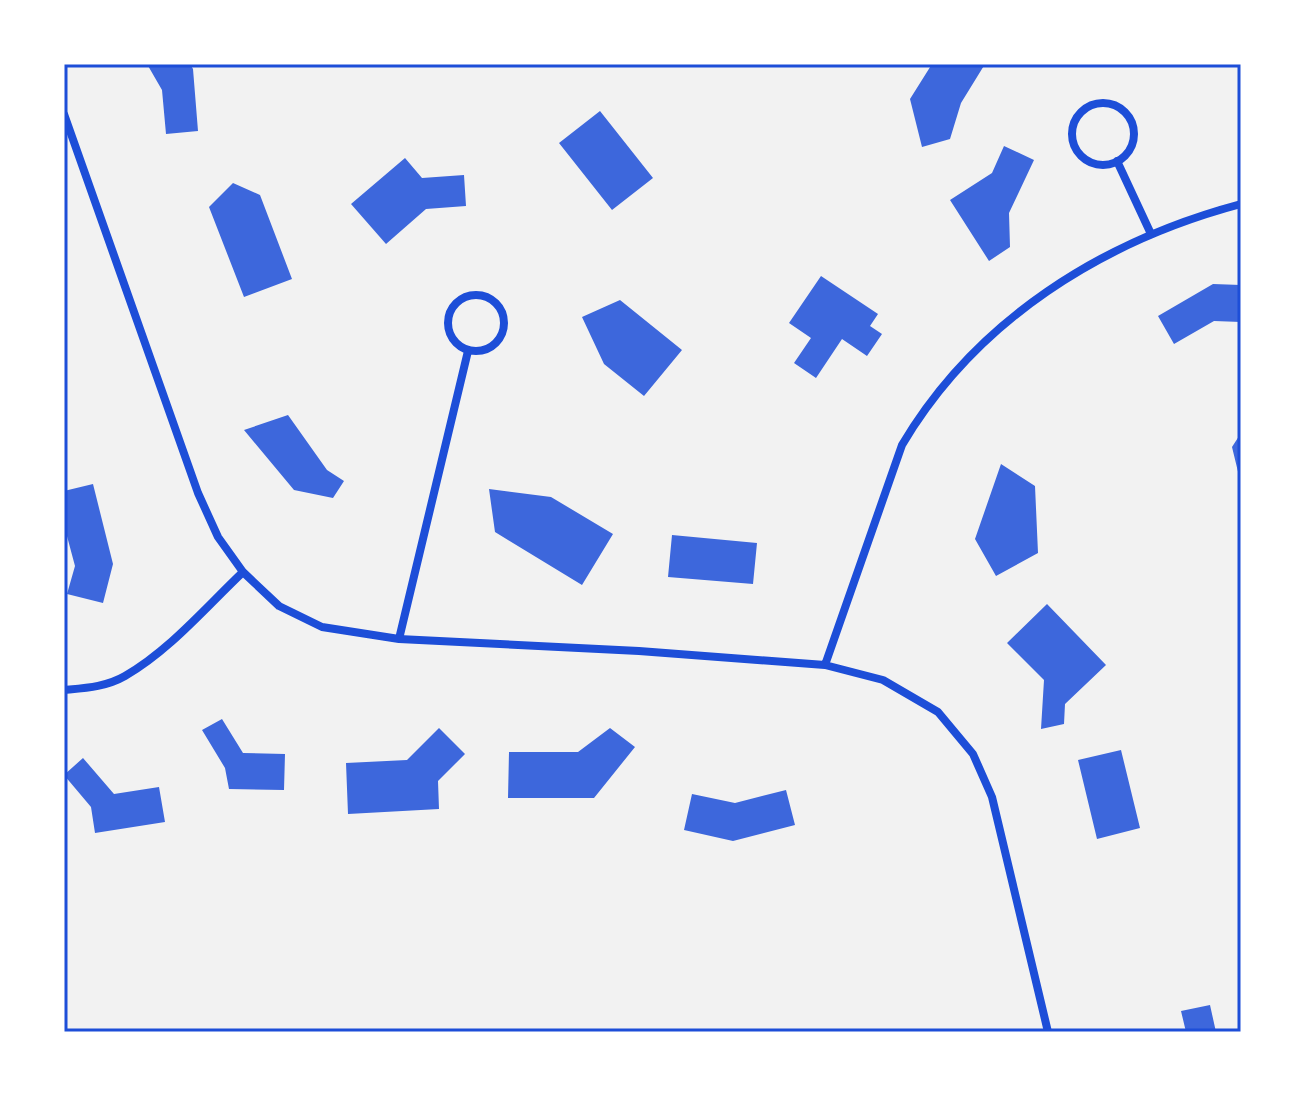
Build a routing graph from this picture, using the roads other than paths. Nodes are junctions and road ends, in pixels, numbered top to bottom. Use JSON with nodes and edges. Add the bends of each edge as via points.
{"nodes":[{"id":1,"x":64,"y":114,"type":"edge"},
{"id":2,"x":1117,"y":161,"type":"junction"},
{"id":3,"x":1241,"y":204,"type":"edge"},
{"id":4,"x":1151,"y":234,"type":"junction"},
{"id":5,"x":468,"y":351,"type":"junction"},
{"id":6,"x":243,"y":572,"type":"junction"},
{"id":7,"x":399,"y":639,"type":"junction"},
{"id":8,"x":825,"y":665,"type":"junction"},
{"id":9,"x":64,"y":690,"type":"edge"},
{"id":10,"x":1048,"y":1032,"type":"edge"}],
"edges":[{"from":1,"to":6,"type":"street","via":[[198,493],[218,537]]},
{"from":2,"to":2,"type":"street","via":[[1131,147],[1133,127],[1113,105],[1093,105],[1077,117],[1074,147],[1088,162]]},
{"from":2,"to":4,"type":"street"},
{"from":3,"to":4,"type":"street"},
{"from":4,"to":8,"type":"street","via":[[1092,263],[1029,304],[957,369],[922,413],[902,445]]},
{"from":5,"to":5,"type":"street","via":[[487,349],[502,336],[503,316],[483,296],[458,301],[448,316],[449,333]]},
{"from":5,"to":7,"type":"street"},
{"from":6,"to":7,"type":"street","via":[[279,606],[322,627]]},
{"from":6,"to":9,"type":"street","via":[[163,649],[124,677]]},
{"from":7,"to":8,"type":"street"},
{"from":8,"to":10,"type":"street","via":[[883,680],[938,712],[973,754],[992,797]]}]}
